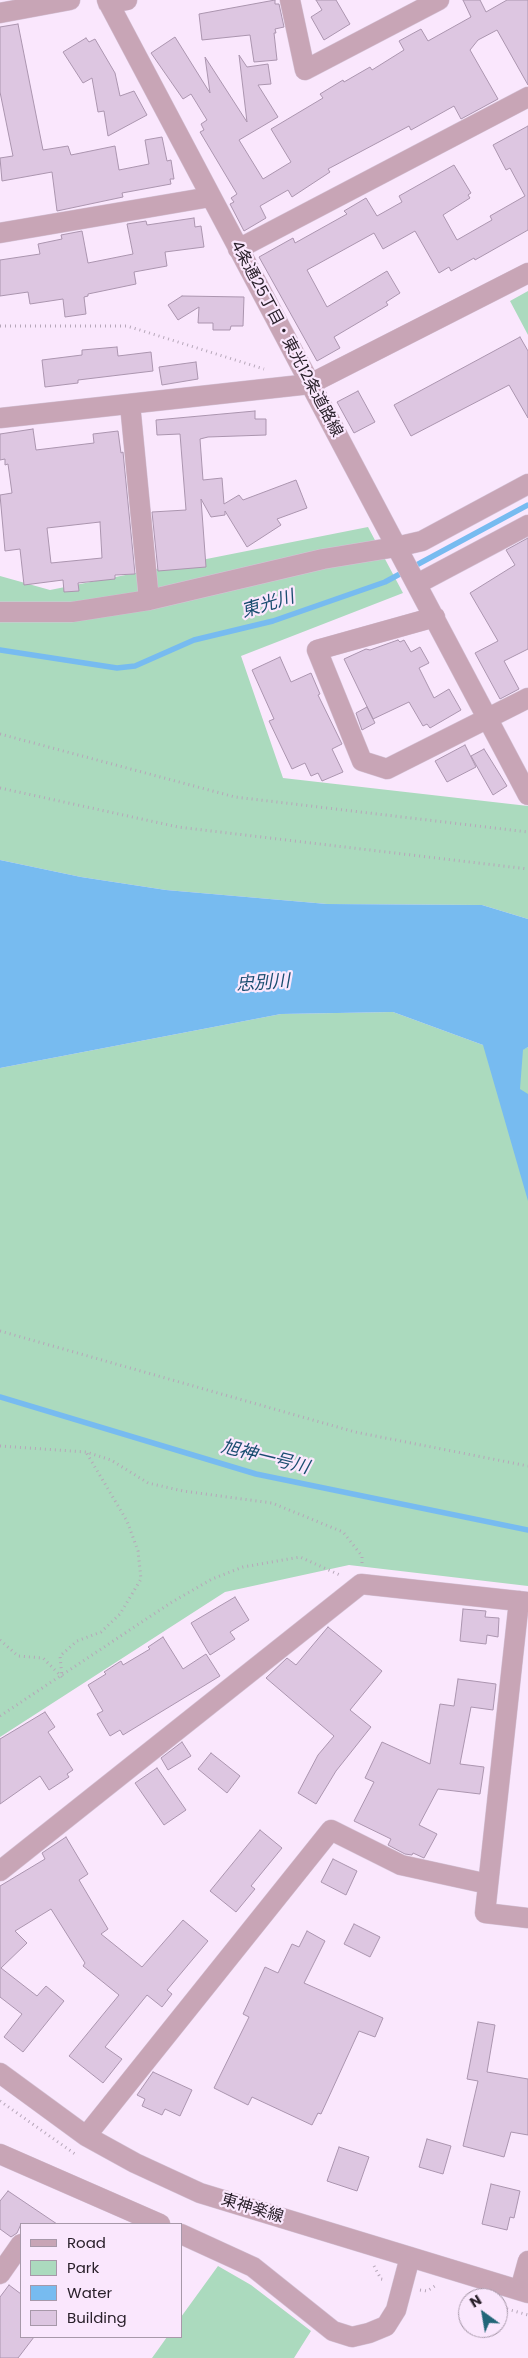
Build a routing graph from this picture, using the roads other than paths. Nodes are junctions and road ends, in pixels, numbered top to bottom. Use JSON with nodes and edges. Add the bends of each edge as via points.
{"nodes":[{"id":1,"x":70,"y":0,"type":"edge"},
{"id":2,"x":290,"y":0,"type":"edge"},
{"id":3,"x":439,"y":0,"type":"edge"},
{"id":4,"x":114,"y":1,"type":"edge"},
{"id":5,"x":0,"y":13,"type":"edge"},
{"id":6,"x":528,"y":98,"type":"edge"},
{"id":7,"x":210,"y":196,"type":"junction"},
{"id":8,"x":0,"y":233,"type":"edge"},
{"id":9,"x":238,"y":249,"type":"junction"},
{"id":10,"x":528,"y":273,"type":"edge"},
{"id":11,"x":310,"y":384,"type":"junction"},
{"id":12,"x":130,"y":404,"type":"junction"},
{"id":13,"x":0,"y":418,"type":"edge"},
{"id":14,"x":528,"y":484,"type":"edge"},
{"id":15,"x":528,"y":525,"type":"edge"},
{"id":16,"x":408,"y":567,"type":"junction"},
{"id":17,"x":149,"y":600,"type":"junction"},
{"id":18,"x":0,"y":612,"type":"edge"},
{"id":19,"x":434,"y":618,"type":"junction"},
{"id":20,"x":528,"y":698,"type":"edge"},
{"id":21,"x":488,"y":719,"type":"junction"},
{"id":22,"x":528,"y":795,"type":"edge"},
{"id":23,"x":523,"y":1601,"type":"edge"},
{"id":24,"x":0,"y":1871,"type":"edge"},
{"id":25,"x":488,"y":1884,"type":"junction"},
{"id":26,"x":528,"y":1918,"type":"edge"},
{"id":27,"x":0,"y":2073,"type":"edge"},
{"id":28,"x":86,"y":2136,"type":"junction"},
{"id":29,"x":0,"y":2154,"type":"edge"},
{"id":30,"x":158,"y":2223,"type":"edge"},
{"id":31,"x":182,"y":2234,"type":"edge"},
{"id":32,"x":20,"y":2245,"type":"edge"},
{"id":33,"x":410,"y":2257,"type":"junction"},
{"id":34,"x":528,"y":2261,"type":"edge"},
{"id":35,"x":0,"y":2274,"type":"edge"},
{"id":36,"x":524,"y":2291,"type":"edge"}],
"edges":[{"from":1,"to":5,"type":"street"},
{"from":2,"to":3,"type":"street","via":[[305,70]]},
{"from":4,"to":7,"type":"street","name":"4条通25丁目・東光12条道路線"},
{"from":6,"to":9,"type":"street"},
{"from":7,"to":8,"type":"street"},
{"from":7,"to":9,"type":"street","name":"4条通25丁目・東光12条道路線"},
{"from":9,"to":11,"type":"street","name":"4条通25丁目・東光12条道路線"},
{"from":10,"to":11,"type":"street"},
{"from":11,"to":12,"type":"street"},
{"from":11,"to":16,"type":"street","name":"4条通25丁目・東光12条道路線"},
{"from":12,"to":13,"type":"street"},
{"from":12,"to":17,"type":"street"},
{"from":14,"to":16,"type":"street","via":[[422,541]]},
{"from":15,"to":16,"type":"street"},
{"from":16,"to":17,"type":"street","via":[[323,559]]},
{"from":16,"to":19,"type":"street","name":"4条通25丁目・東光12条道路線"},
{"from":17,"to":18,"type":"street","via":[[72,612]]},
{"from":19,"to":21,"type":"street","name":"4条通25丁目・東光12条道路線"},
{"from":19,"to":21,"type":"street","via":[[317,650],[362,760],[387,769]]},
{"from":20,"to":21,"type":"street"},
{"from":21,"to":22,"type":"street","name":"4条通25丁目・東光12条道路線"},
{"from":23,"to":24,"type":"street","via":[[361,1584]]},
{"from":23,"to":25,"type":"street"},
{"from":25,"to":26,"type":"street","via":[[485,1913]]},
{"from":25,"to":28,"type":"street","via":[[400,1864],[331,1830]]},
{"from":27,"to":28,"type":"street","name":"東神楽線"},
{"from":28,"to":33,"type":"street","name":"東神楽線","via":[[200,2194]]},
{"from":29,"to":30,"type":"street"},
{"from":31,"to":33,"type":"street","via":[[253,2267],[333,2331],[352,2336],[369,2334],[386,2326],[396,2310]]},
{"from":32,"to":35,"type":"street"},
{"from":33,"to":36,"type":"street","name":"東神楽線"},
{"from":34,"to":36,"type":"street"}]}
